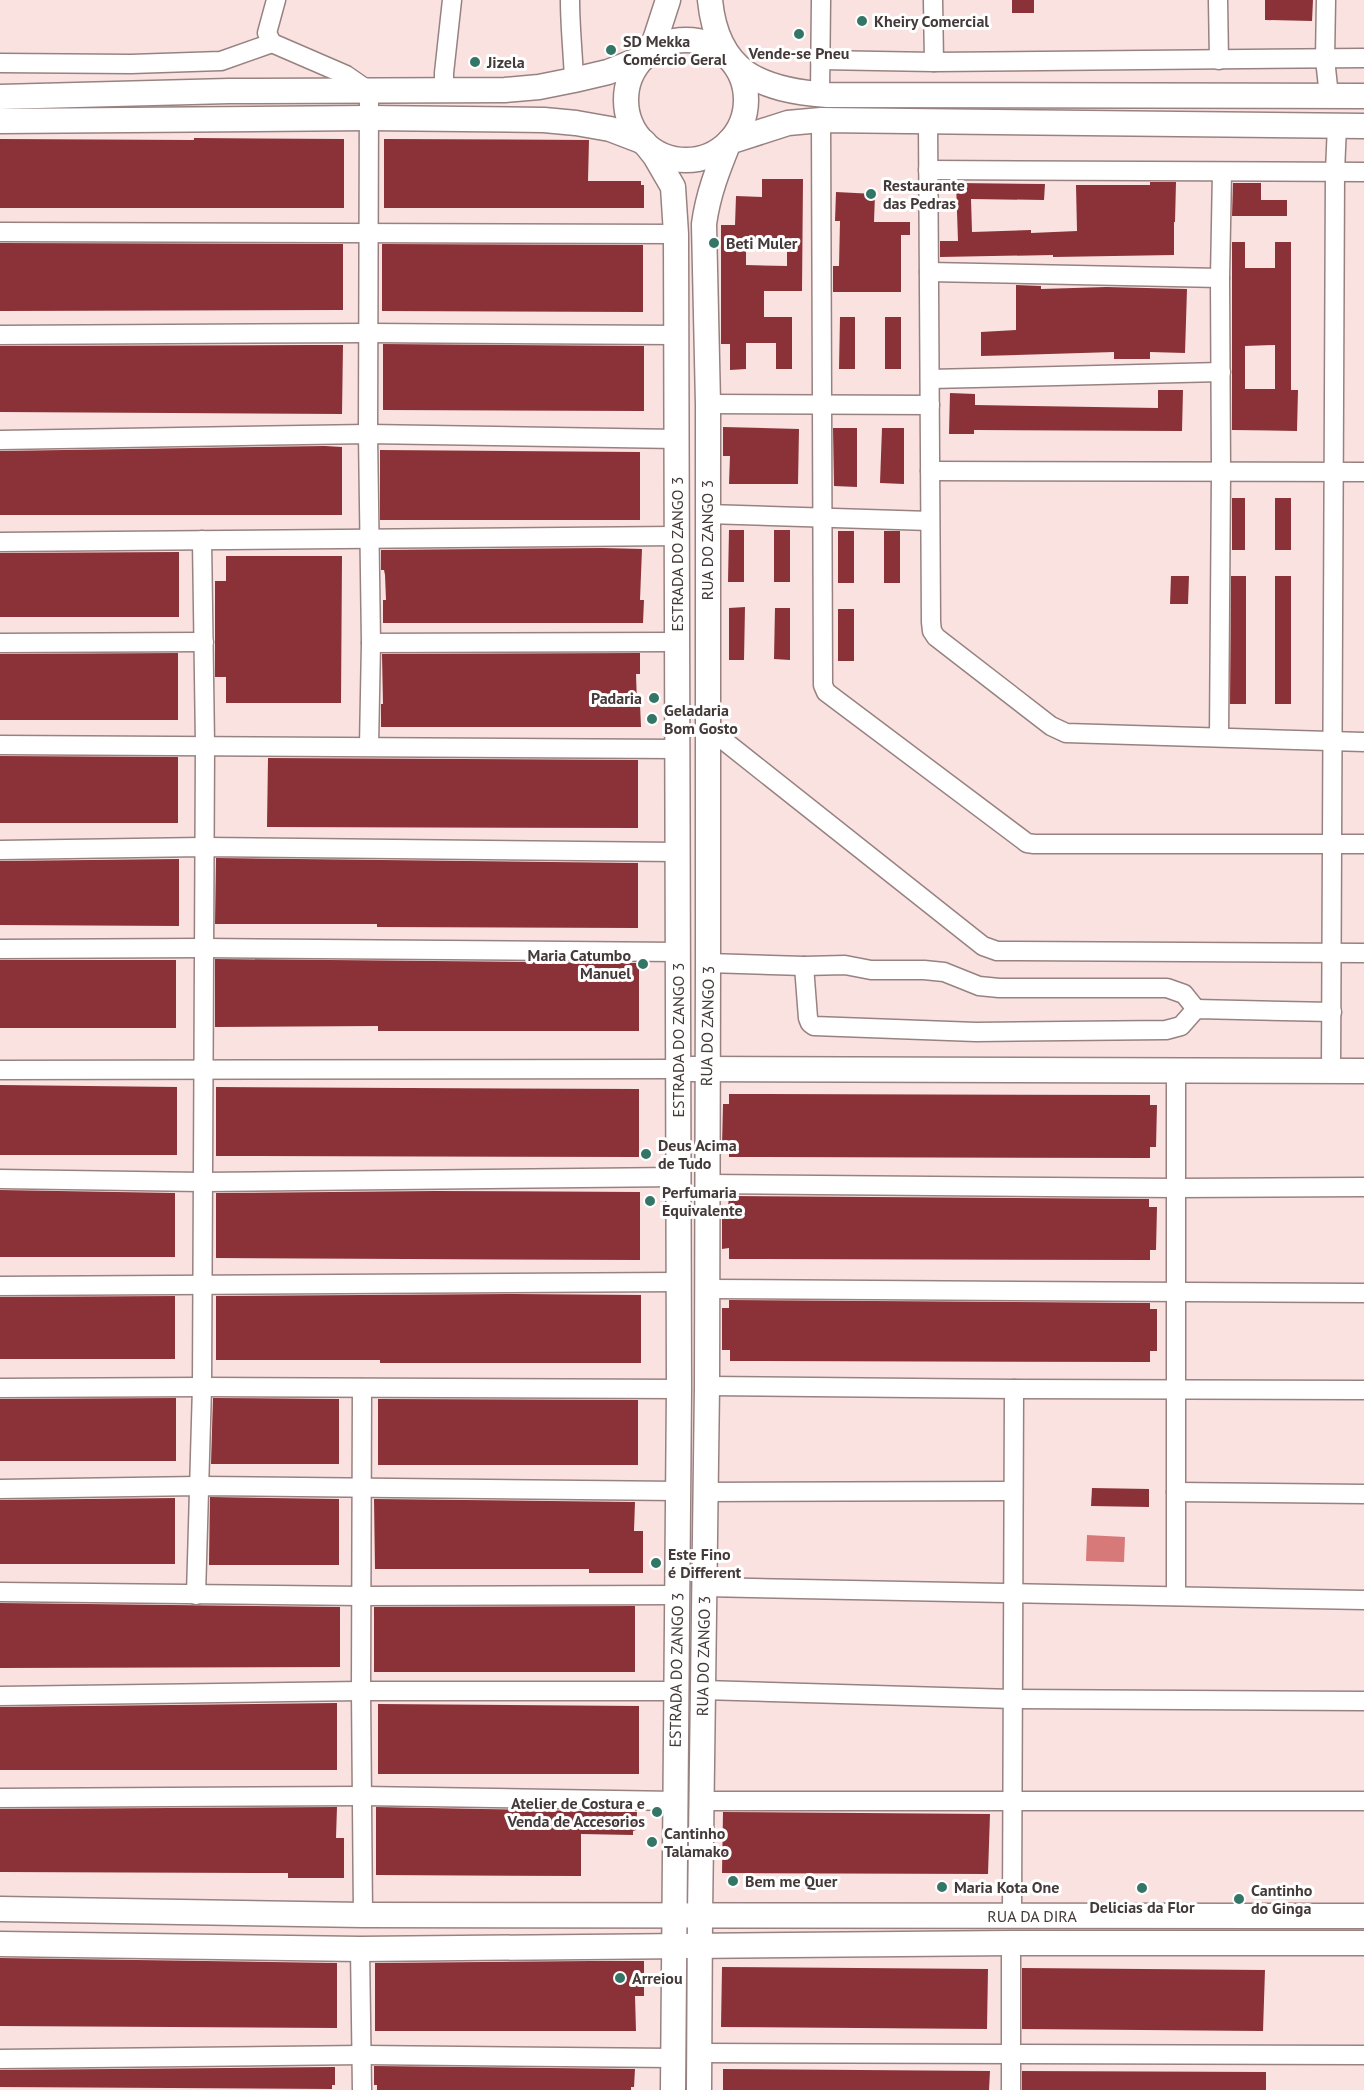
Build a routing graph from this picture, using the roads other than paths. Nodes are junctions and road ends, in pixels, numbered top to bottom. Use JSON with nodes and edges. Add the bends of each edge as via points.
{"nodes":[{"id":1,"x":276,"y":0,"type":"edge"},
{"id":2,"x":452,"y":0,"type":"edge"},
{"id":3,"x":570,"y":0,"type":"edge"},
{"id":4,"x":668,"y":0,"type":"edge"},
{"id":5,"x":710,"y":0,"type":"edge"},
{"id":6,"x":821,"y":0,"type":"edge"},
{"id":7,"x":933,"y":0,"type":"edge"},
{"id":8,"x":1218,"y":0,"type":"edge"},
{"id":9,"x":1326,"y":0,"type":"edge"},
{"id":10,"x":272,"y":43,"type":"junction"},
{"id":11,"x":643,"y":58,"type":"junction"},
{"id":12,"x":1364,"y":58,"type":"edge"},
{"id":13,"x":1325,"y":59,"type":"junction"},
{"id":14,"x":820,"y":60,"type":"junction"},
{"id":15,"x":1219,"y":60,"type":"junction"},
{"id":16,"x":731,"y":61,"type":"junction"},
{"id":17,"x":934,"y":62,"type":"junction"},
{"id":18,"x":0,"y":63,"type":"edge"},
{"id":19,"x":574,"y":80,"type":"junction"},
{"id":20,"x":444,"y":89,"type":"junction"},
{"id":21,"x":369,"y":91,"type":"junction"},
{"id":22,"x":820,"y":94,"type":"junction"},
{"id":23,"x":1329,"y":96,"type":"junction"},
{"id":24,"x":1364,"y":96,"type":"edge"},
{"id":25,"x":0,"y":97,"type":"edge"},
{"id":26,"x":369,"y":118,"type":"junction"},
{"id":27,"x":821,"y":120,"type":"junction"},
{"id":28,"x":0,"y":121,"type":"edge"},
{"id":29,"x":928,"y":121,"type":"junction"},
{"id":30,"x":1337,"y":125,"type":"junction"},
{"id":31,"x":1364,"y":126,"type":"edge"},
{"id":32,"x":644,"y":142,"type":"junction"},
{"id":33,"x":729,"y":142,"type":"junction"},
{"id":34,"x":928,"y":171,"type":"junction"},
{"id":35,"x":1222,"y":172,"type":"junction"},
{"id":36,"x":1335,"y":172,"type":"junction"},
{"id":37,"x":1364,"y":172,"type":"edge"},
{"id":38,"x":0,"y":232,"type":"edge"},
{"id":39,"x":369,"y":234,"type":"junction"},
{"id":40,"x":676,"y":234,"type":"junction"},
{"id":41,"x":929,"y":272,"type":"junction"},
{"id":42,"x":1220,"y":278,"type":"junction"},
{"id":43,"x":368,"y":333,"type":"junction"},
{"id":44,"x":0,"y":335,"type":"edge"},
{"id":45,"x":675,"y":335,"type":"junction"},
{"id":46,"x":1221,"y":372,"type":"junction"},
{"id":47,"x":930,"y":379,"type":"junction"},
{"id":48,"x":708,"y":404,"type":"junction"},
{"id":49,"x":822,"y":404,"type":"junction"},
{"id":50,"x":930,"y":405,"type":"junction"},
{"id":51,"x":368,"y":434,"type":"junction"},
{"id":52,"x":676,"y":438,"type":"junction"},
{"id":53,"x":0,"y":440,"type":"edge"},
{"id":54,"x":930,"y":471,"type":"junction"},
{"id":55,"x":1221,"y":472,"type":"junction"},
{"id":56,"x":1334,"y":472,"type":"junction"},
{"id":57,"x":1364,"y":472,"type":"edge"},
{"id":58,"x":707,"y":514,"type":"junction"},
{"id":59,"x":822,"y":518,"type":"junction"},
{"id":60,"x":930,"y":521,"type":"junction"},
{"id":61,"x":676,"y":536,"type":"junction"},
{"id":62,"x":369,"y":539,"type":"junction"},
{"id":63,"x":202,"y":540,"type":"junction"},
{"id":64,"x":0,"y":543,"type":"edge"},
{"id":65,"x":204,"y":642,"type":"junction"},
{"id":66,"x":677,"y":642,"type":"junction"},
{"id":67,"x":0,"y":643,"type":"edge"},
{"id":68,"x":371,"y":644,"type":"junction"},
{"id":69,"x":708,"y":728,"type":"junction"},
{"id":70,"x":1219,"y":737,"type":"junction"},
{"id":71,"x":1333,"y":741,"type":"junction"},
{"id":72,"x":1364,"y":742,"type":"edge"},
{"id":73,"x":205,"y":744,"type":"junction"},
{"id":74,"x":0,"y":745,"type":"edge"},
{"id":75,"x":369,"y":746,"type":"junction"},
{"id":76,"x":677,"y":749,"type":"junction"},
{"id":77,"x":1332,"y":844,"type":"junction"},
{"id":78,"x":1364,"y":844,"type":"edge"},
{"id":79,"x":203,"y":847,"type":"junction"},
{"id":80,"x":0,"y":850,"type":"edge"},
{"id":81,"x":677,"y":852,"type":"junction"},
{"id":82,"x":203,"y":948,"type":"junction"},
{"id":83,"x":0,"y":949,"type":"edge"},
{"id":84,"x":678,"y":952,"type":"junction"},
{"id":85,"x":1332,"y":953,"type":"junction"},
{"id":86,"x":1364,"y":953,"type":"edge"},
{"id":87,"x":708,"y":963,"type":"junction"},
{"id":88,"x":804,"y":966,"type":"junction"},
{"id":89,"x":1196,"y":1009,"type":"junction"},
{"id":90,"x":1332,"y":1012,"type":"junction"},
{"id":91,"x":706,"y":1068,"type":"junction"},
{"id":92,"x":202,"y":1069,"type":"junction"},
{"id":93,"x":677,"y":1069,"type":"junction"},
{"id":94,"x":0,"y":1070,"type":"edge"},
{"id":95,"x":1176,"y":1070,"type":"junction"},
{"id":96,"x":1331,"y":1071,"type":"junction"},
{"id":97,"x":1364,"y":1071,"type":"edge"},
{"id":98,"x":678,"y":1177,"type":"junction"},
{"id":99,"x":0,"y":1179,"type":"edge"},
{"id":100,"x":202,"y":1182,"type":"junction"},
{"id":101,"x":706,"y":1184,"type":"junction"},
{"id":102,"x":1364,"y":1187,"type":"edge"},
{"id":103,"x":1176,"y":1188,"type":"junction"},
{"id":104,"x":678,"y":1282,"type":"junction"},
{"id":105,"x":202,"y":1285,"type":"junction"},
{"id":106,"x":0,"y":1286,"type":"edge"},
{"id":107,"x":707,"y":1289,"type":"junction"},
{"id":108,"x":1176,"y":1292,"type":"junction"},
{"id":109,"x":1364,"y":1293,"type":"edge"},
{"id":110,"x":706,"y":1386,"type":"junction"},
{"id":111,"x":202,"y":1387,"type":"junction"},
{"id":112,"x":0,"y":1388,"type":"edge"},
{"id":113,"x":362,"y":1388,"type":"junction"},
{"id":114,"x":679,"y":1389,"type":"junction"},
{"id":115,"x":1014,"y":1389,"type":"junction"},
{"id":116,"x":1176,"y":1389,"type":"junction"},
{"id":117,"x":1364,"y":1389,"type":"edge"},
{"id":118,"x":199,"y":1486,"type":"junction"},
{"id":119,"x":0,"y":1489,"type":"edge"},
{"id":120,"x":362,"y":1489,"type":"junction"},
{"id":121,"x":678,"y":1491,"type":"junction"},
{"id":122,"x":1013,"y":1491,"type":"junction"},
{"id":123,"x":705,"y":1492,"type":"junction"},
{"id":124,"x":1176,"y":1492,"type":"junction"},
{"id":125,"x":1364,"y":1494,"type":"edge"},
{"id":126,"x":704,"y":1587,"type":"junction"},
{"id":127,"x":0,"y":1592,"type":"edge"},
{"id":128,"x":1013,"y":1593,"type":"junction"},
{"id":129,"x":196,"y":1595,"type":"junction"},
{"id":130,"x":678,"y":1595,"type":"junction"},
{"id":131,"x":362,"y":1596,"type":"junction"},
{"id":132,"x":1176,"y":1596,"type":"junction"},
{"id":133,"x":1364,"y":1600,"type":"edge"},
{"id":134,"x":702,"y":1690,"type":"junction"},
{"id":135,"x":361,"y":1691,"type":"junction"},
{"id":136,"x":675,"y":1691,"type":"junction"},
{"id":137,"x":0,"y":1696,"type":"edge"},
{"id":138,"x":1012,"y":1699,"type":"junction"},
{"id":139,"x":1364,"y":1701,"type":"edge"},
{"id":140,"x":363,"y":1796,"type":"junction"},
{"id":141,"x":0,"y":1798,"type":"edge"},
{"id":142,"x":675,"y":1801,"type":"junction"},
{"id":143,"x":701,"y":1801,"type":"junction"},
{"id":144,"x":1012,"y":1801,"type":"junction"},
{"id":145,"x":1364,"y":1801,"type":"edge"},
{"id":146,"x":0,"y":1910,"type":"edge"},
{"id":147,"x":363,"y":1915,"type":"junction"},
{"id":148,"x":674,"y":1915,"type":"junction"},
{"id":149,"x":700,"y":1915,"type":"junction"},
{"id":150,"x":1012,"y":1916,"type":"junction"},
{"id":151,"x":1364,"y":1916,"type":"edge"},
{"id":152,"x":1364,"y":1942,"type":"edge"},
{"id":153,"x":1011,"y":1943,"type":"junction"},
{"id":154,"x":0,"y":1944,"type":"edge"},
{"id":155,"x":674,"y":1947,"type":"junction"},
{"id":156,"x":700,"y":1947,"type":"junction"},
{"id":157,"x":360,"y":1949,"type":"junction"},
{"id":158,"x":699,"y":2053,"type":"junction"},
{"id":159,"x":363,"y":2055,"type":"junction"},
{"id":160,"x":1011,"y":2055,"type":"junction"},
{"id":161,"x":1364,"y":2055,"type":"edge"},
{"id":162,"x":673,"y":2058,"type":"junction"},
{"id":163,"x":0,"y":2059,"type":"edge"},
{"id":164,"x":362,"y":2090,"type":"edge"},
{"id":165,"x":673,"y":2090,"type":"edge"},
{"id":166,"x":699,"y":2090,"type":"edge"},
{"id":167,"x":1011,"y":2090,"type":"edge"}],
"edges":[{"from":1,"to":10,"type":"street","via":[[267,33]]},
{"from":2,"to":20,"type":"street"},
{"from":3,"to":19,"type":"street"},
{"from":4,"to":11,"type":"street","via":[[655,40]]},
{"from":5,"to":16,"type":"street","via":[[716,31]]},
{"from":6,"to":14,"type":"street"},
{"from":7,"to":17,"type":"street"},
{"from":8,"to":15,"type":"street"},
{"from":9,"to":13,"type":"street"},
{"from":10,"to":18,"type":"street","via":[[221,61]]},
{"from":10,"to":21,"type":"street","via":[[346,75]]},
{"from":11,"to":16,"type":"street","via":[[659,46],[678,40],[698,41],[716,48]]},
{"from":11,"to":19,"type":"street"},
{"from":11,"to":32,"type":"street","via":[[627,90],[627,108],[632,125]]},
{"from":12,"to":13,"type":"street"},
{"from":13,"to":15,"type":"street"},
{"from":13,"to":23,"type":"street"},
{"from":14,"to":17,"type":"street"},
{"from":14,"to":22,"type":"street"},
{"from":15,"to":17,"type":"street"},
{"from":16,"to":22,"type":"street","via":[[770,86]]},
{"from":16,"to":33,"type":"street","via":[[741,75],[746,93],[740,127]]},
{"from":19,"to":20,"type":"street","via":[[506,90]]},
{"from":20,"to":21,"type":"street"},
{"from":21,"to":25,"type":"street"},
{"from":21,"to":26,"type":"street"},
{"from":22,"to":23,"type":"street"},
{"from":23,"to":24,"type":"street"},
{"from":26,"to":28,"type":"street"},
{"from":26,"to":32,"type":"street","via":[[543,120],[610,129]]},
{"from":26,"to":39,"type":"street"},
{"from":27,"to":29,"type":"street"},
{"from":27,"to":33,"type":"street","via":[[789,123]]},
{"from":27,"to":49,"type":"street"},
{"from":29,"to":30,"type":"street"},
{"from":29,"to":34,"type":"street"},
{"from":30,"to":31,"type":"street"},
{"from":30,"to":36,"type":"street"},
{"from":32,"to":33,"type":"street","via":[[656,153],[694,160],[714,154]]},
{"from":32,"to":40,"type":"street","name":"ESTRADA DO ZANGO 3","via":[[673,187]]},
{"from":33,"to":48,"type":"street","name":"RUA DO ZANGO 3","via":[[715,174],[704,224]]},
{"from":34,"to":35,"type":"street"},
{"from":34,"to":41,"type":"street"},
{"from":35,"to":36,"type":"street"},
{"from":35,"to":42,"type":"street"},
{"from":36,"to":37,"type":"street"},
{"from":36,"to":56,"type":"street"},
{"from":38,"to":39,"type":"street"},
{"from":39,"to":40,"type":"street"},
{"from":39,"to":43,"type":"street"},
{"from":40,"to":45,"type":"street","name":"ESTRADA DO ZANGO 3"},
{"from":41,"to":42,"type":"street"},
{"from":41,"to":47,"type":"street"},
{"from":42,"to":46,"type":"street"},
{"from":43,"to":44,"type":"street"},
{"from":43,"to":45,"type":"street"},
{"from":43,"to":51,"type":"street"},
{"from":45,"to":52,"type":"street","name":"ESTRADA DO ZANGO 3"},
{"from":46,"to":47,"type":"street"},
{"from":46,"to":55,"type":"street"},
{"from":47,"to":50,"type":"street"},
{"from":48,"to":49,"type":"street"},
{"from":48,"to":58,"type":"street","name":"RUA DO ZANGO 3"},
{"from":49,"to":50,"type":"street"},
{"from":49,"to":59,"type":"street"},
{"from":50,"to":54,"type":"street"},
{"from":51,"to":52,"type":"street"},
{"from":51,"to":53,"type":"street"},
{"from":51,"to":62,"type":"street"},
{"from":52,"to":61,"type":"street","name":"ESTRADA DO ZANGO 3"},
{"from":54,"to":55,"type":"street"},
{"from":54,"to":60,"type":"street"},
{"from":55,"to":56,"type":"street"},
{"from":55,"to":70,"type":"street"},
{"from":56,"to":57,"type":"street"},
{"from":56,"to":71,"type":"street"},
{"from":58,"to":59,"type":"street"},
{"from":58,"to":69,"type":"street","name":"RUA DO ZANGO 3"},
{"from":59,"to":60,"type":"street"},
{"from":59,"to":77,"type":"street","via":[[826,692],[1021,840],[1034,844]]},
{"from":60,"to":70,"type":"street","via":[[932,631],[1051,726],[1066,733]]},
{"from":61,"to":62,"type":"street"},
{"from":61,"to":66,"type":"street","name":"ESTRADA DO ZANGO 3"},
{"from":62,"to":63,"type":"street"},
{"from":62,"to":68,"type":"street"},
{"from":63,"to":64,"type":"street"},
{"from":63,"to":65,"type":"street"},
{"from":65,"to":67,"type":"street"},
{"from":65,"to":73,"type":"street"},
{"from":66,"to":68,"type":"street"},
{"from":66,"to":76,"type":"street","name":"ESTRADA DO ZANGO 3"},
{"from":68,"to":75,"type":"street"},
{"from":69,"to":85,"type":"street","via":[[990,949]]},
{"from":69,"to":87,"type":"street","name":"RUA DO ZANGO 3"},
{"from":70,"to":71,"type":"street"},
{"from":71,"to":72,"type":"street"},
{"from":71,"to":77,"type":"street"},
{"from":73,"to":74,"type":"street"},
{"from":73,"to":75,"type":"street"},
{"from":73,"to":79,"type":"street"},
{"from":75,"to":76,"type":"street"},
{"from":76,"to":81,"type":"street","name":"ESTRADA DO ZANGO 3"},
{"from":77,"to":78,"type":"street"},
{"from":77,"to":85,"type":"street"},
{"from":79,"to":80,"type":"street"},
{"from":79,"to":81,"type":"street"},
{"from":79,"to":82,"type":"street"},
{"from":81,"to":84,"type":"street","name":"ESTRADA DO ZANGO 3"},
{"from":82,"to":83,"type":"street"},
{"from":82,"to":84,"type":"street"},
{"from":82,"to":92,"type":"street"},
{"from":84,"to":93,"type":"street","name":"ESTRADA DO ZANGO 3"},
{"from":85,"to":86,"type":"street"},
{"from":85,"to":90,"type":"street"},
{"from":87,"to":88,"type":"street"},
{"from":87,"to":91,"type":"street","name":"RUA DO ZANGO 3"},
{"from":88,"to":89,"type":"street","via":[[944,972],[979,986],[999,988],[1167,988],[1184,994]]},
{"from":88,"to":89,"type":"street","via":[[808,1018],[814,1026],[976,1032],[1166,1030],[1180,1026]]},
{"from":89,"to":90,"type":"street"},
{"from":90,"to":96,"type":"street"},
{"from":91,"to":93,"type":"street"},
{"from":91,"to":95,"type":"street"},
{"from":91,"to":101,"type":"street","name":"RUA DO ZANGO 3"},
{"from":92,"to":93,"type":"street"},
{"from":92,"to":94,"type":"street"},
{"from":92,"to":100,"type":"street"},
{"from":93,"to":98,"type":"street","name":"ESTRADA DO ZANGO 3"},
{"from":95,"to":96,"type":"street"},
{"from":95,"to":103,"type":"street"},
{"from":96,"to":97,"type":"street"},
{"from":98,"to":100,"type":"street"},
{"from":98,"to":104,"type":"street","name":"ESTRADA DO ZANGO 3"},
{"from":99,"to":100,"type":"street"},
{"from":100,"to":105,"type":"street"},
{"from":101,"to":103,"type":"street"},
{"from":101,"to":107,"type":"street","name":"RUA DO ZANGO 3"},
{"from":102,"to":103,"type":"street"},
{"from":103,"to":108,"type":"street"},
{"from":104,"to":105,"type":"street"},
{"from":104,"to":114,"type":"street","name":"ESTRADA DO ZANGO 3"},
{"from":105,"to":106,"type":"street"},
{"from":105,"to":111,"type":"street"},
{"from":107,"to":108,"type":"street"},
{"from":107,"to":110,"type":"street","name":"RUA DO ZANGO 3"},
{"from":108,"to":109,"type":"street"},
{"from":108,"to":116,"type":"street"},
{"from":110,"to":115,"type":"street"},
{"from":110,"to":123,"type":"street","name":"RUA DO ZANGO 3"},
{"from":111,"to":112,"type":"street"},
{"from":111,"to":113,"type":"street"},
{"from":111,"to":118,"type":"street"},
{"from":113,"to":114,"type":"street"},
{"from":113,"to":120,"type":"street"},
{"from":114,"to":121,"type":"street","name":"ESTRADA DO ZANGO 3"},
{"from":115,"to":116,"type":"street"},
{"from":115,"to":122,"type":"street"},
{"from":116,"to":117,"type":"street"},
{"from":116,"to":124,"type":"street"},
{"from":118,"to":119,"type":"street"},
{"from":118,"to":120,"type":"street"},
{"from":118,"to":129,"type":"street"},
{"from":120,"to":121,"type":"street"},
{"from":120,"to":131,"type":"street"},
{"from":121,"to":130,"type":"street","name":"ESTRADA DO ZANGO 3"},
{"from":122,"to":123,"type":"street"},
{"from":122,"to":128,"type":"street"},
{"from":123,"to":126,"type":"street","name":"RUA DO ZANGO 3"},
{"from":124,"to":125,"type":"street"},
{"from":124,"to":132,"type":"street"},
{"from":126,"to":128,"type":"street"},
{"from":126,"to":134,"type":"street","name":"RUA DO ZANGO 3"},
{"from":127,"to":129,"type":"street"},
{"from":128,"to":132,"type":"street"},
{"from":128,"to":138,"type":"street"},
{"from":129,"to":131,"type":"street"},
{"from":130,"to":131,"type":"street"},
{"from":130,"to":136,"type":"street","name":"ESTRADA DO ZANGO 3"},
{"from":131,"to":135,"type":"street"},
{"from":132,"to":133,"type":"street"},
{"from":134,"to":138,"type":"street"},
{"from":134,"to":143,"type":"street","name":"RUA DO ZANGO 3"},
{"from":135,"to":136,"type":"street"},
{"from":135,"to":137,"type":"street"},
{"from":135,"to":140,"type":"street"},
{"from":136,"to":142,"type":"street","name":"ESTRADA DO ZANGO 3"},
{"from":138,"to":139,"type":"street"},
{"from":138,"to":144,"type":"street"},
{"from":140,"to":141,"type":"street"},
{"from":140,"to":142,"type":"street"},
{"from":140,"to":147,"type":"street"},
{"from":142,"to":148,"type":"street","name":"ESTRADA DO ZANGO 3"},
{"from":143,"to":144,"type":"street"},
{"from":143,"to":149,"type":"street","name":"RUA DO ZANGO 3"},
{"from":144,"to":145,"type":"street"},
{"from":144,"to":150,"type":"street"},
{"from":146,"to":147,"type":"street","name":"RUA DA DIRA"},
{"from":147,"to":148,"type":"street","name":"RUA DA DIRA"},
{"from":148,"to":149,"type":"street","name":"RUA DA DIRA"},
{"from":148,"to":155,"type":"street","name":"ESTRADA DO ZANGO 3"},
{"from":149,"to":150,"type":"street","name":"RUA DA DIRA"},
{"from":149,"to":156,"type":"street","name":"RUA DO ZANGO 3"},
{"from":150,"to":151,"type":"street","name":"RUA DA DIRA"},
{"from":152,"to":153,"type":"street","name":"RUA DA DIRA"},
{"from":153,"to":156,"type":"street","name":"RUA DA DIRA"},
{"from":153,"to":160,"type":"street"},
{"from":154,"to":157,"type":"street","name":"RUA DA DIRA"},
{"from":155,"to":156,"type":"street","name":"RUA DA DIRA"},
{"from":155,"to":157,"type":"street","name":"RUA DA DIRA"},
{"from":155,"to":162,"type":"street","name":"ESTRADA DO ZANGO 3"},
{"from":156,"to":158,"type":"street","name":"RUA DO ZANGO 3"},
{"from":157,"to":159,"type":"street"},
{"from":158,"to":160,"type":"street"},
{"from":158,"to":166,"type":"street","name":"RUA DO ZANGO 3"},
{"from":159,"to":162,"type":"street"},
{"from":159,"to":163,"type":"street"},
{"from":159,"to":164,"type":"street"},
{"from":160,"to":161,"type":"street"},
{"from":160,"to":167,"type":"street"},
{"from":162,"to":165,"type":"street","name":"ESTRADA DO ZANGO 3"}]}
